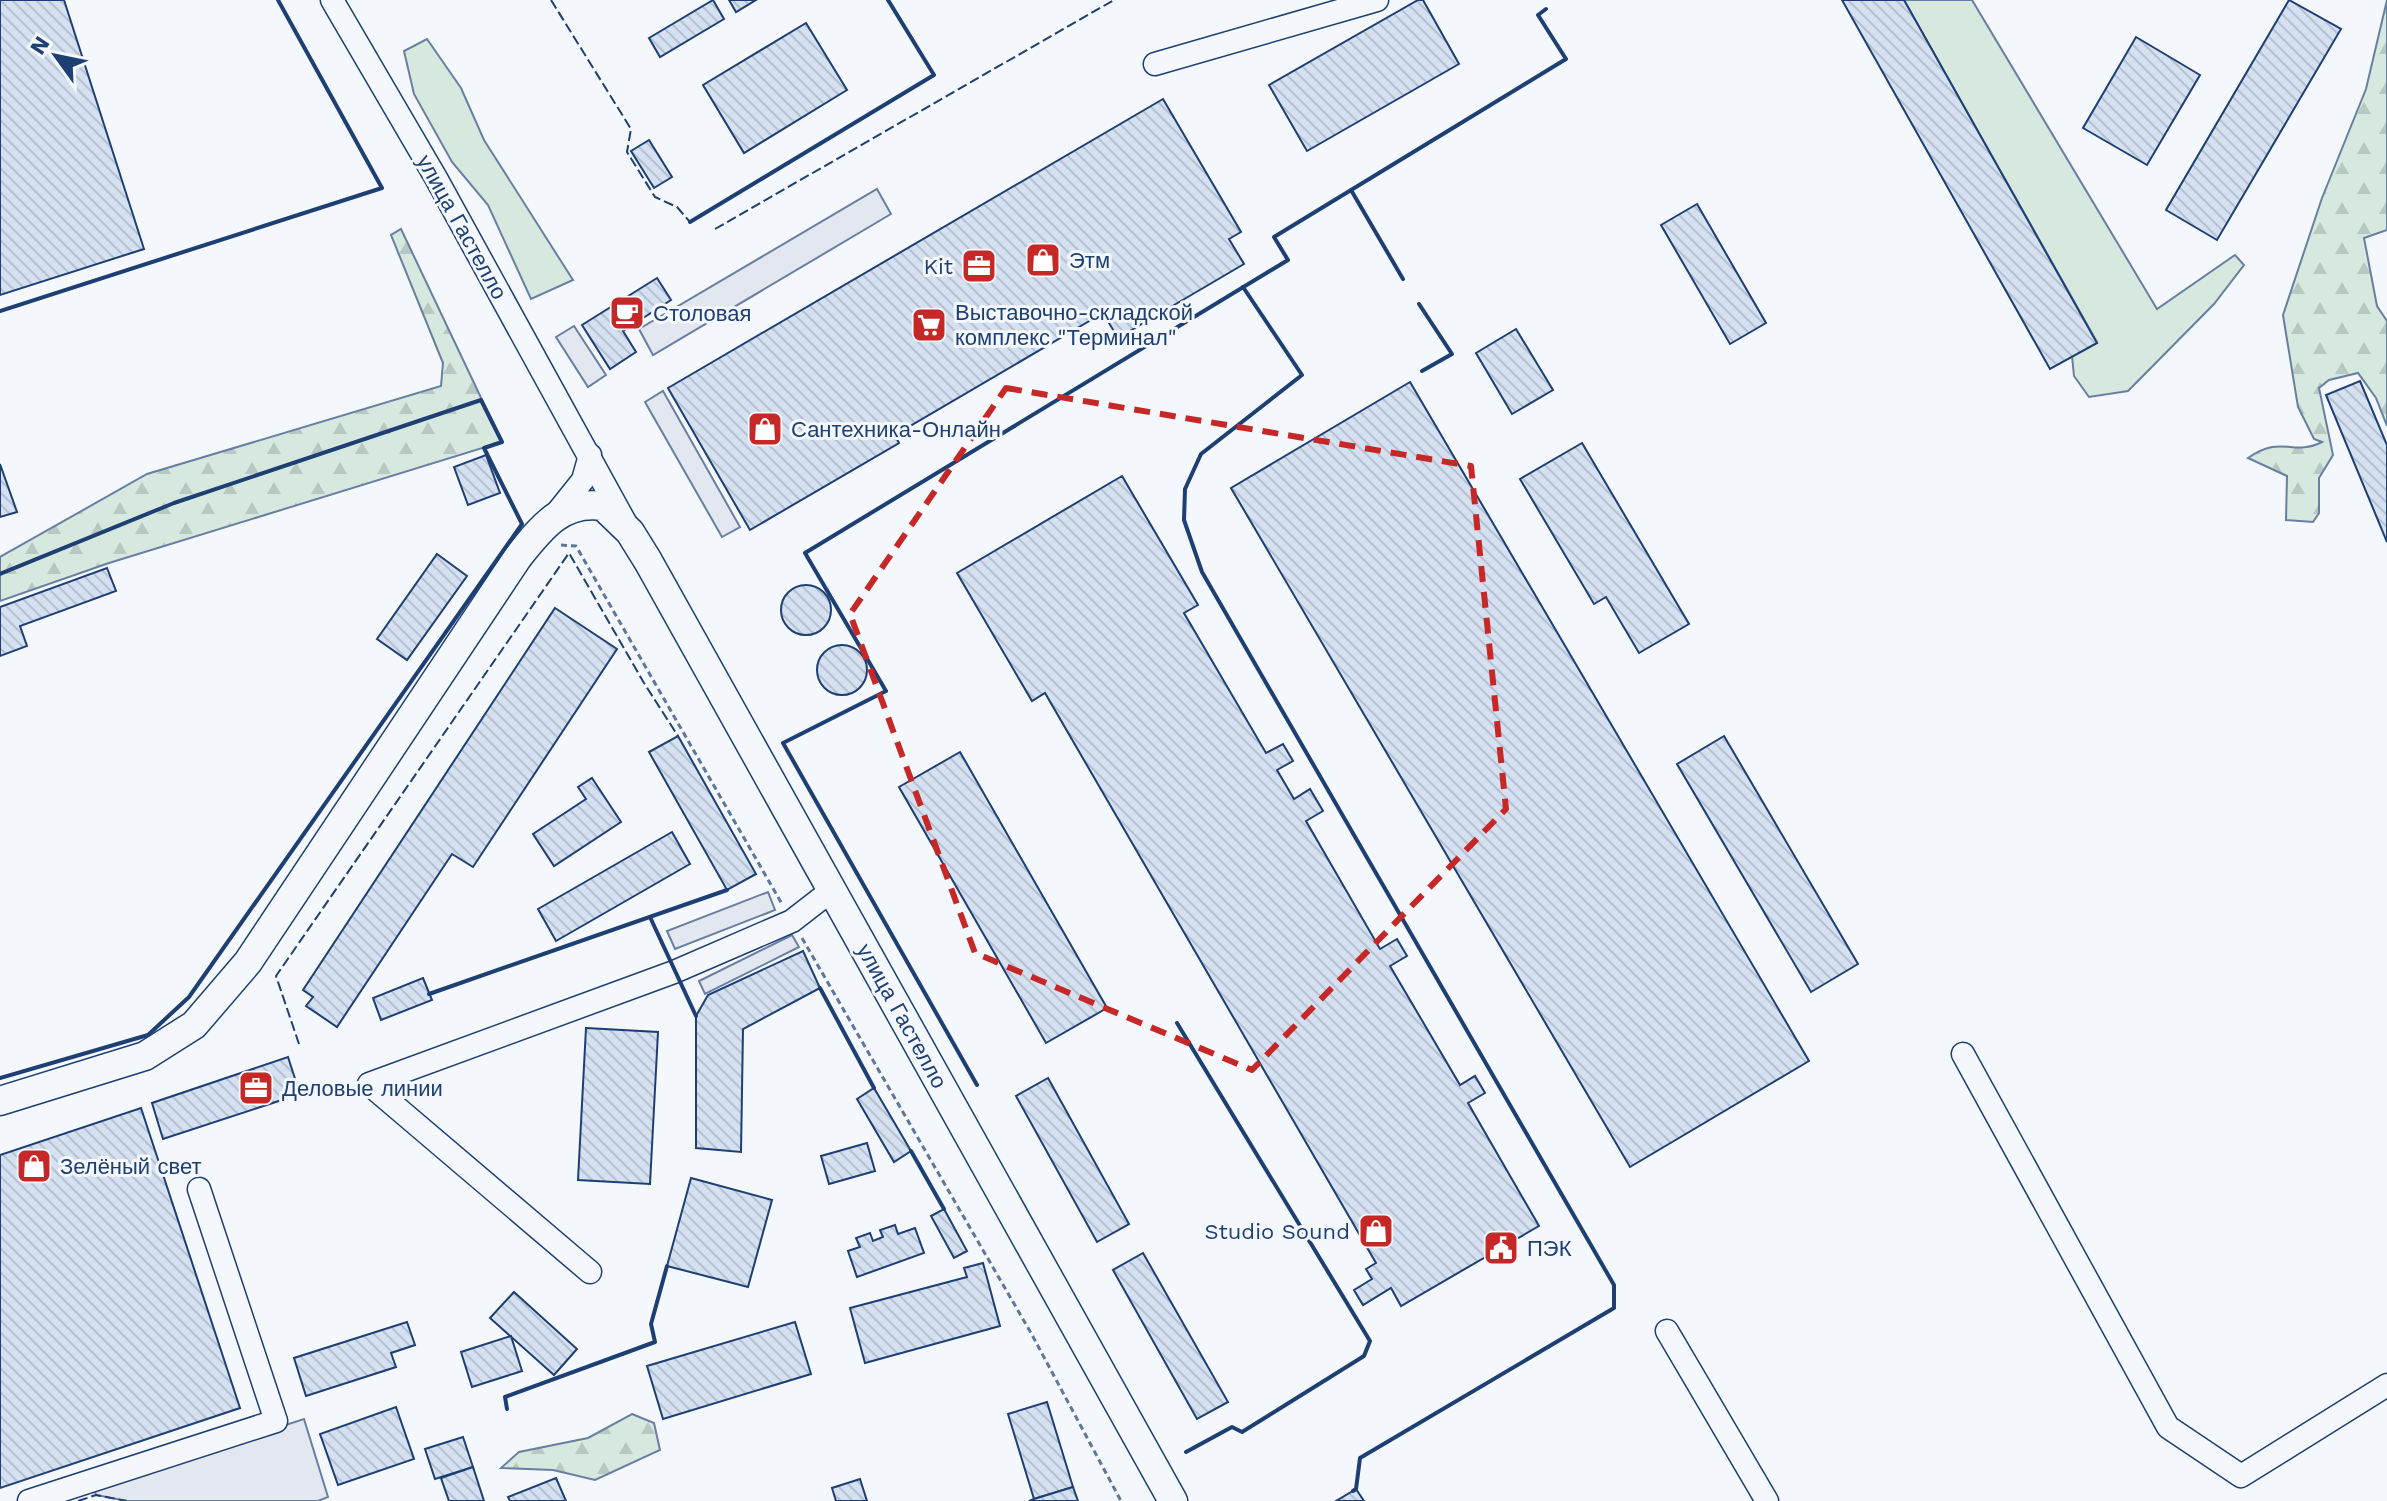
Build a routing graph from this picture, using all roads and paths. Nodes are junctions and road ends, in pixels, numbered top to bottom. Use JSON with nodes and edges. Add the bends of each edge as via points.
{"nodes":[{"id":1,"x":332,"y":0,"type":"edge"},
{"id":2,"x":1377,"y":0,"type":"edge"},
{"id":3,"x":1155,"y":64,"type":"dead end"},
{"id":4,"x":590,"y":455,"type":"junction"},
{"id":5,"x":553,"y":518,"type":"junction"},
{"id":6,"x":630,"y":532,"type":"junction"},
{"id":7,"x":554,"y":552,"type":"dead end"},
{"id":8,"x":832,"y":890,"type":"junction"},
{"id":9,"x":792,"y":921,"type":"junction"},
{"id":10,"x":1963,"y":1054,"type":"dead end"},
{"id":11,"x":0,"y":1101,"type":"edge"},
{"id":12,"x":199,"y":1189,"type":"dead end"},
{"id":13,"x":590,"y":1272,"type":"dead end"},
{"id":14,"x":1667,"y":1331,"type":"dead end"},
{"id":15,"x":2387,"y":1385,"type":"edge"},
{"id":16,"x":29,"y":1501,"type":"edge"},
{"id":17,"x":1121,"y":1501,"type":"edge"},
{"id":18,"x":1173,"y":1501,"type":"edge"},
{"id":19,"x":1767,"y":1501,"type":"edge"}],
"edges":[{"from":1,"to":4,"type":"street","name":"улица Гастелло"},
{"from":2,"to":3,"type":"street"},
{"from":4,"to":5,"type":"street","via":[[583,480]]},
{"from":4,"to":6,"type":"street","name":"улица Гастелло"},
{"from":5,"to":6,"type":"main road","name":"улица Гастелло","via":[[569,507],[603,506]]},
{"from":5,"to":11,"type":"main road","via":[[518,557],[248,962],[194,1025],[145,1056]]},
{"from":6,"to":8,"type":"main road","name":"улица Гастелло"},
{"from":7,"to":9,"type":"path","via":[[562,544],[576,546]]},
{"from":8,"to":9,"type":"street"},
{"from":8,"to":18,"type":"main road","name":"улица Гастелло"},
{"from":9,"to":13,"type":"street","via":[[674,972],[369,1084]]},
{"from":9,"to":17,"type":"path","via":[[990,1260]]},
{"from":10,"to":15,"type":"street","via":[[2168,1427],[2241,1476]]},
{"from":12,"to":16,"type":"street","via":[[276,1421]]},
{"from":14,"to":19,"type":"street"}]}
